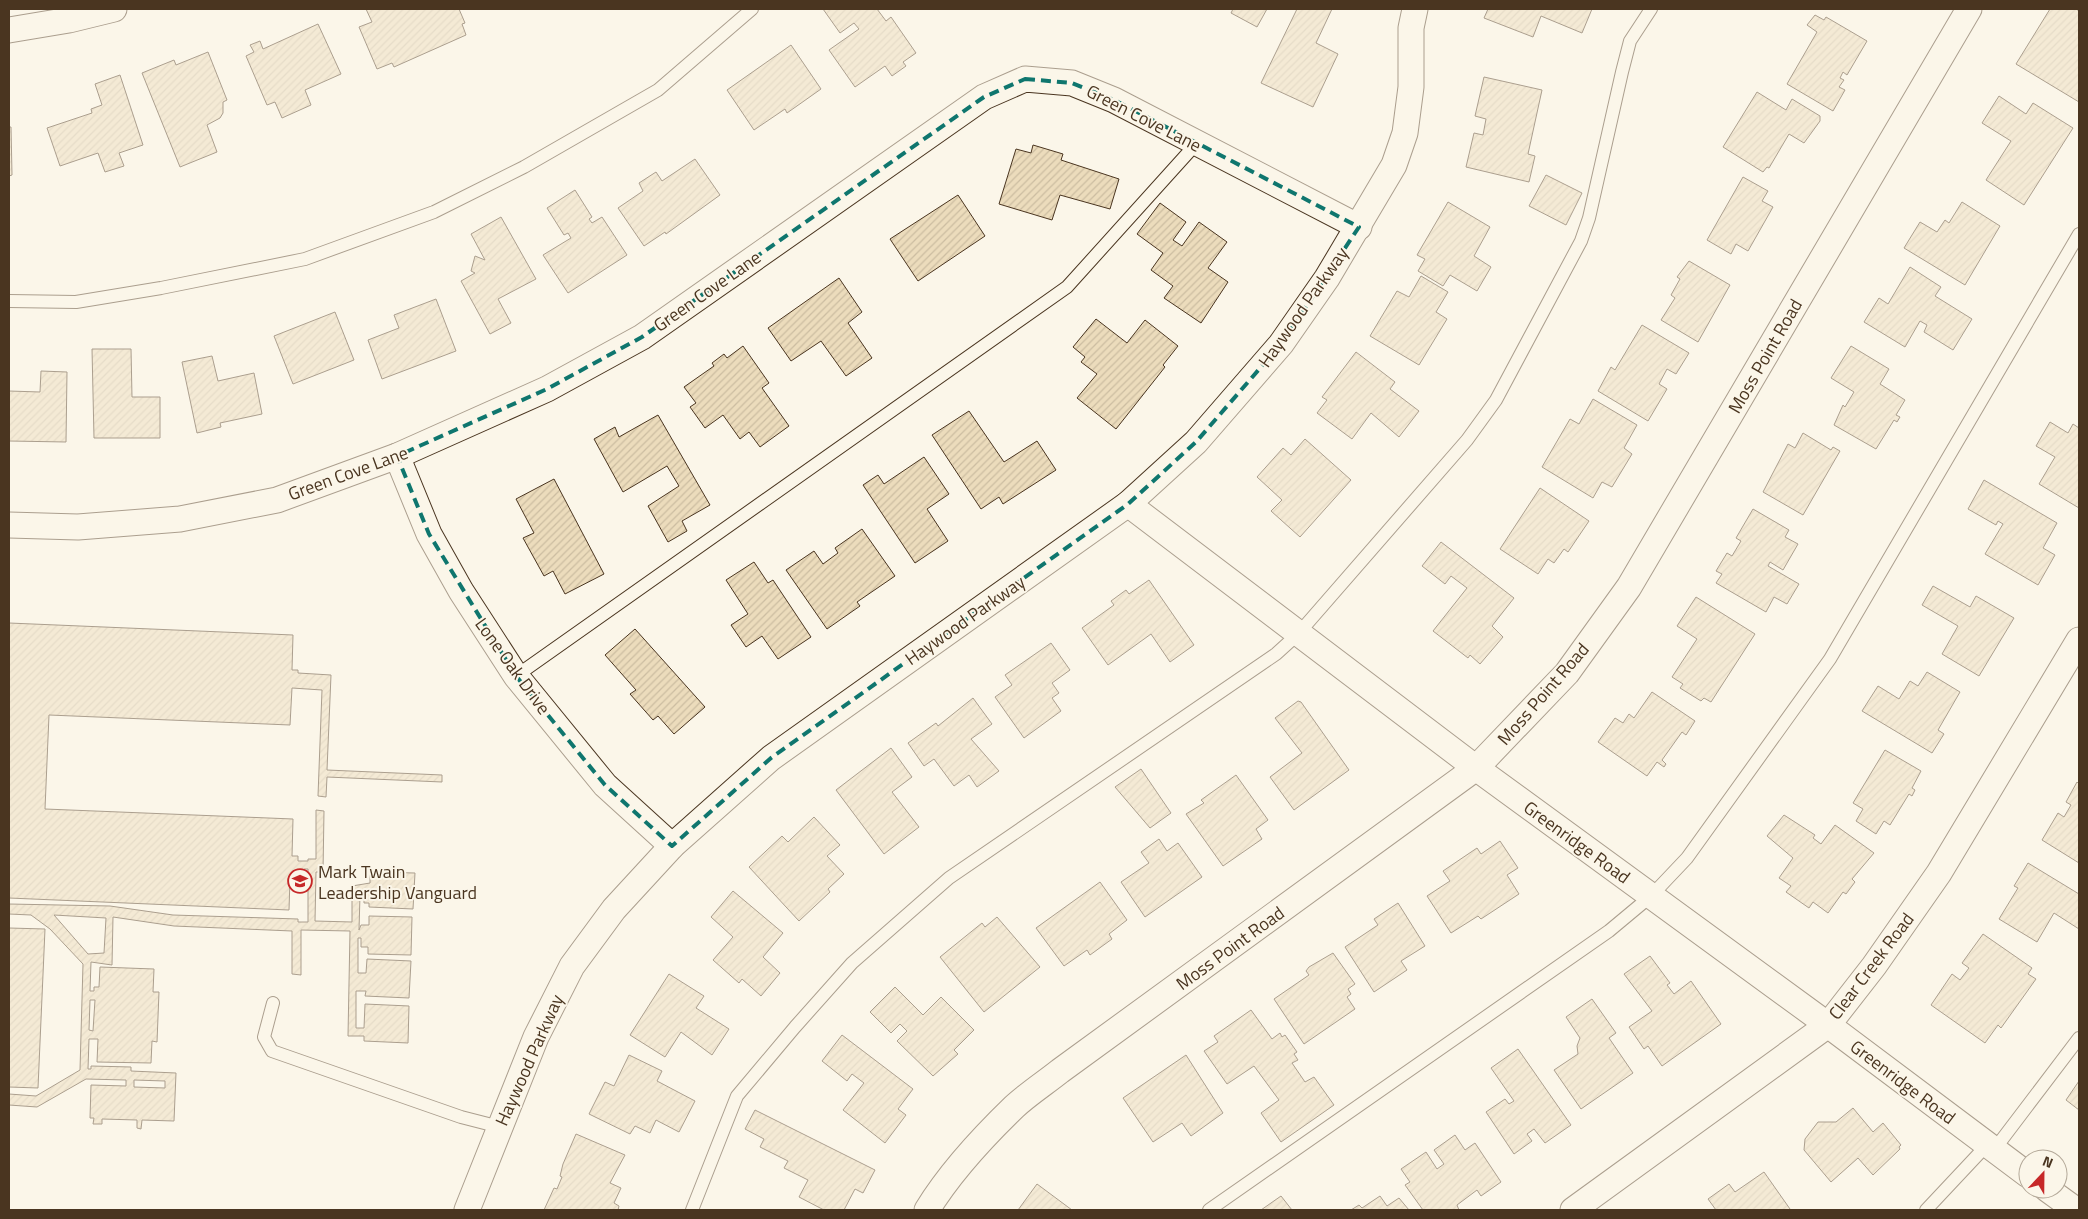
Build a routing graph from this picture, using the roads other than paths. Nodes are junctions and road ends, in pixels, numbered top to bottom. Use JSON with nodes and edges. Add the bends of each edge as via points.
{"nodes":[{"id":1,"x":114,"y":9,"type":"edge"},
{"id":2,"x":752,"y":9,"type":"edge"},
{"id":3,"x":1415,"y":9,"type":"edge"},
{"id":4,"x":1651,"y":9,"type":"edge"},
{"id":5,"x":1969,"y":9,"type":"edge"},
{"id":6,"x":9,"y":30,"type":"edge"},
{"id":7,"x":1196,"y":144,"type":"junction"},
{"id":8,"x":1359,"y":227,"type":"junction"},
{"id":9,"x":2079,"y":234,"type":"edge"},
{"id":10,"x":9,"y":302,"type":"edge"},
{"id":11,"x":397,"y":456,"type":"junction"},
{"id":12,"x":1128,"y":504,"type":"junction"},
{"id":13,"x":9,"y":525,"type":"edge"},
{"id":14,"x":1298,"y":634,"type":"junction"},
{"id":15,"x":2079,"y":640,"type":"edge"},
{"id":16,"x":516,"y":676,"type":"junction"},
{"id":17,"x":1476,"y":768,"type":"junction"},
{"id":18,"x":672,"y":846,"type":"junction"},
{"id":19,"x":1651,"y":896,"type":"junction"},
{"id":20,"x":273,"y":1003,"type":"dead end"},
{"id":21,"x":1828,"y":1025,"type":"junction"},
{"id":22,"x":2079,"y":1038,"type":"edge"},
{"id":23,"x":500,"y":1127,"type":"junction"},
{"id":24,"x":1990,"y":1148,"type":"junction"},
{"id":25,"x":2018,"y":1168,"type":"edge"},
{"id":26,"x":2061,"y":1199,"type":"edge"},
{"id":27,"x":467,"y":1210,"type":"edge"},
{"id":28,"x":692,"y":1210,"type":"edge"},
{"id":29,"x":927,"y":1210,"type":"edge"},
{"id":30,"x":1209,"y":1210,"type":"edge"},
{"id":31,"x":1573,"y":1210,"type":"edge"},
{"id":32,"x":1926,"y":1210,"type":"edge"},
{"id":33,"x":2076,"y":1210,"type":"edge"}],
"edges":[{"from":1,"to":6,"type":"street"},
{"from":2,"to":10,"type":"lane","via":[[658,90],[524,167],[434,212],[305,259],[76,302]]},
{"from":3,"to":8,"type":"street","name":"Haywood Parkway","via":[[1405,133],[1394,165]]},
{"from":4,"to":14,"type":"lane","via":[[1630,42],[1581,241],[1496,400],[1468,440]]},
{"from":5,"to":17,"type":"street","name":"Moss Point Road","via":[[1629,587],[1567,673]]},
{"from":7,"to":8,"type":"street","name":"Green Cove Lane"},
{"from":7,"to":11,"type":"street","name":"Green Cove Lane","via":[[1114,100],[1072,83],[1025,79],[984,97],[642,337],[546,389]]},
{"from":7,"to":16,"type":"lane","via":[[1067,287]]},
{"from":8,"to":12,"type":"street","name":"Haywood Parkway","via":[[1281,344],[1196,442]]},
{"from":9,"to":19,"type":"lane","via":[[1830,660],[1687,858]]},
{"from":11,"to":13,"type":"street","name":"Green Cove Lane","via":[[276,500],[180,519],[78,527]]},
{"from":11,"to":16,"type":"street","name":"Lone Oak Drive","via":[[429,534]]},
{"from":12,"to":14,"type":"street","name":"Greenridge Road"},
{"from":12,"to":18,"type":"street","name":"Haywood Parkway","via":[[770,758]]},
{"from":14,"to":17,"type":"street","name":"Greenridge Road"},
{"from":14,"to":28,"type":"lane","via":[[1276,654],[949,878],[852,963],[738,1096]]},
{"from":15,"to":21,"type":"street","name":"Clear Creek Road","via":[[1939,873]]},
{"from":16,"to":18,"type":"street","name":"Lone Oak Drive","via":[[605,785]]},
{"from":17,"to":19,"type":"street","name":"Greenridge Road"},
{"from":17,"to":29,"type":"street","name":"Moss Point Road","via":[[1015,1106],[976,1148]]},
{"from":18,"to":23,"type":"street","name":"Haywood Parkway","via":[[614,909],[572,966],[536,1037]]},
{"from":19,"to":21,"type":"street","name":"Greenridge Road"},
{"from":19,"to":30,"type":"lane","via":[[1609,931]]},
{"from":20,"to":23,"type":"lane","via":[[264,1037],[272,1051],[461,1117]]},
{"from":21,"to":24,"type":"street","name":"Greenridge Road"},
{"from":21,"to":31,"type":"street","name":"Clear Creek Road"},
{"from":22,"to":24,"type":"lane"},
{"from":23,"to":27,"type":"street","name":"Haywood Parkway"},
{"from":24,"to":25,"type":"street","name":"Greenridge Road"},
{"from":24,"to":32,"type":"lane"},
{"from":26,"to":33,"type":"street"}]}
